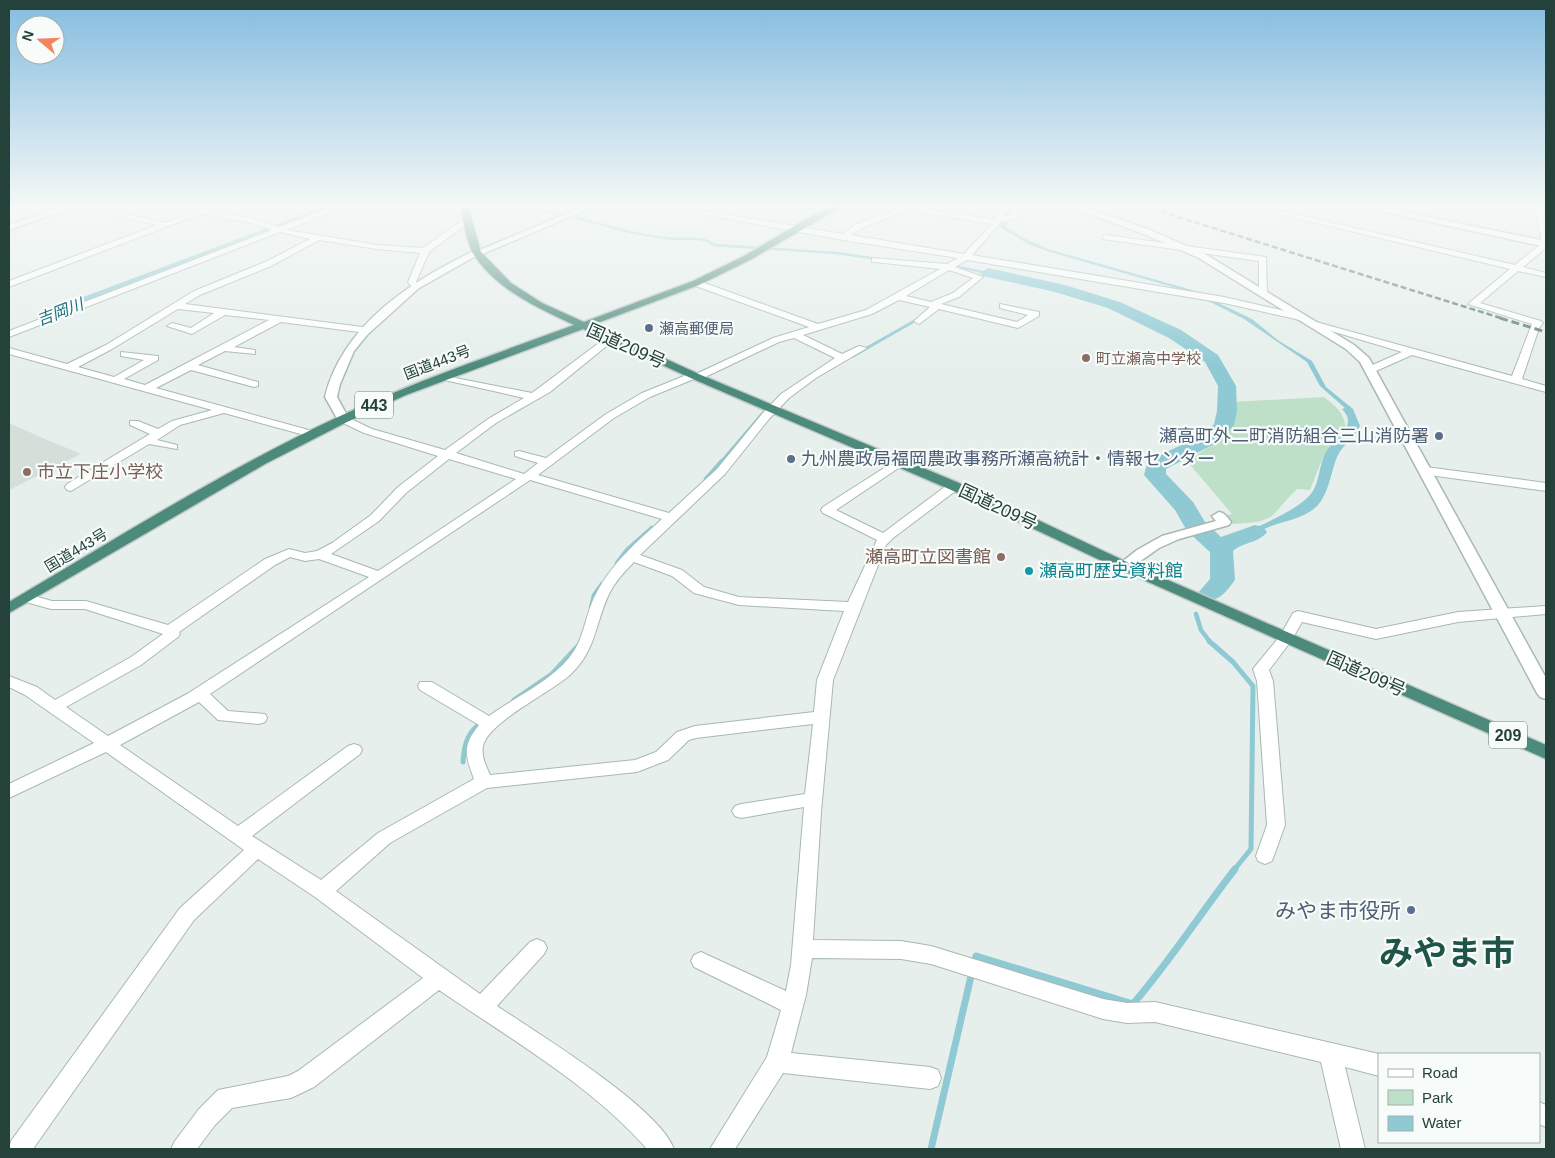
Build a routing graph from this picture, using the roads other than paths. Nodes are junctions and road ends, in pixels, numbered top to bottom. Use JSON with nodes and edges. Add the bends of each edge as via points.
{"nodes":[{"id":1,"x":72,"y":260,"type":"edge"},
{"id":2,"x":200,"y":260,"type":"edge"},
{"id":3,"x":276,"y":260,"type":"edge"},
{"id":4,"x":421,"y":260,"type":"edge"},
{"id":5,"x":464,"y":260,"type":"edge"},
{"id":6,"x":483,"y":260,"type":"edge"},
{"id":7,"x":740,"y":260,"type":"edge"},
{"id":8,"x":875,"y":260,"type":"dead end"},
{"id":9,"x":960,"y":260,"type":"edge"},
{"id":10,"x":977,"y":260,"type":"edge"},
{"id":11,"x":1205,"y":260,"type":"edge"},
{"id":12,"x":1263,"y":260,"type":"edge"},
{"id":13,"x":1481,"y":260,"type":"edge"},
{"id":14,"x":1525,"y":260,"type":"edge"},
{"id":15,"x":948,"y":267,"type":"junction"},
{"id":16,"x":1515,"y":268,"type":"junction"},
{"id":17,"x":1546,"y":275,"type":"edge"},
{"id":18,"x":696,"y":283,"type":"junction"},
{"id":19,"x":9,"y":284,"type":"edge"},
{"id":20,"x":416,"y":286,"type":"junction"},
{"id":21,"x":1263,"y":294,"type":"junction"},
{"id":22,"x":898,"y":297,"type":"junction"},
{"id":23,"x":934,"y":305,"type":"junction"},
{"id":24,"x":178,"y":306,"type":"junction"},
{"id":25,"x":1003,"y":306,"type":"dead end"},
{"id":26,"x":223,"y":312,"type":"junction"},
{"id":27,"x":1300,"y":317,"type":"junction"},
{"id":28,"x":278,"y":319,"type":"junction"},
{"id":29,"x":919,"y":321,"type":"dead end"},
{"id":30,"x":1313,"y":324,"type":"junction"},
{"id":31,"x":1542,"y":324,"type":"edge"},
{"id":32,"x":172,"y":326,"type":"dead end"},
{"id":33,"x":582,"y":326,"type":"junction"},
{"id":34,"x":820,"y":328,"type":"junction"},
{"id":35,"x":367,"y":330,"type":"junction"},
{"id":36,"x":9,"y":334,"type":"edge"},
{"id":37,"x":796,"y":334,"type":"junction"},
{"id":38,"x":611,"y":338,"type":"junction"},
{"id":39,"x":224,"y":348,"type":"junction"},
{"id":40,"x":862,"y":348,"type":"dead end"},
{"id":41,"x":9,"y":351,"type":"edge"},
{"id":42,"x":1412,"y":351,"type":"junction"},
{"id":43,"x":252,"y":352,"type":"dead end"},
{"id":44,"x":124,"y":354,"type":"dead end"},
{"id":45,"x":842,"y":358,"type":"junction"},
{"id":46,"x":189,"y":366,"type":"junction"},
{"id":47,"x":69,"y":367,"type":"junction"},
{"id":48,"x":1372,"y":369,"type":"junction"},
{"id":49,"x":444,"y":376,"type":"junction"},
{"id":50,"x":695,"y":376,"type":"junction"},
{"id":51,"x":116,"y":380,"type":"junction"},
{"id":52,"x":1516,"y":380,"type":"junction"},
{"id":53,"x":254,"y":384,"type":"dead end"},
{"id":54,"x":148,"y":388,"type":"junction"},
{"id":55,"x":1546,"y":389,"type":"edge"},
{"id":56,"x":534,"y":397,"type":"junction"},
{"id":57,"x":225,"y":410,"type":"junction"},
{"id":58,"x":773,"y":410,"type":"junction"},
{"id":59,"x":343,"y":418,"type":"junction"},
{"id":60,"x":134,"y":423,"type":"dead end"},
{"id":61,"x":158,"y":433,"type":"junction"},
{"id":62,"x":312,"y":434,"type":"junction"},
{"id":63,"x":145,"y":440,"type":"junction"},
{"id":64,"x":173,"y":447,"type":"dead end"},
{"id":65,"x":519,"y":454,"type":"dead end"},
{"id":66,"x":446,"y":455,"type":"junction"},
{"id":67,"x":547,"y":462,"type":"junction"},
{"id":68,"x":899,"y":463,"type":"junction"},
{"id":69,"x":1426,"y":471,"type":"junction"},
{"id":70,"x":527,"y":477,"type":"junction"},
{"id":71,"x":954,"y":486,"type":"junction"},
{"id":72,"x":71,"y":487,"type":"dead end"},
{"id":73,"x":1546,"y":487,"type":"edge"},
{"id":74,"x":1219,"y":516,"type":"dead end"},
{"id":75,"x":669,"y":517,"type":"junction"},
{"id":76,"x":885,"y":539,"type":"junction"},
{"id":77,"x":320,"y":555,"type":"junction"},
{"id":78,"x":630,"y":556,"type":"junction"},
{"id":79,"x":1124,"y":566,"type":"junction"},
{"id":80,"x":380,"y":576,"type":"junction"},
{"id":81,"x":15,"y":603,"type":"edge"},
{"id":82,"x":853,"y":607,"type":"junction"},
{"id":83,"x":1546,"y":610,"type":"edge"},
{"id":84,"x":1504,"y":615,"type":"junction"},
{"id":85,"x":170,"y":631,"type":"junction"},
{"id":86,"x":1286,"y":638,"type":"junction"},
{"id":87,"x":9,"y":681,"type":"edge"},
{"id":88,"x":426,"y":686,"type":"dead end"},
{"id":89,"x":1546,"y":693,"type":"edge"},
{"id":90,"x":200,"y":694,"type":"junction"},
{"id":91,"x":54,"y":707,"type":"junction"},
{"id":92,"x":821,"y":717,"type":"junction"},
{"id":93,"x":259,"y":718,"type":"dead end"},
{"id":94,"x":490,"y":724,"type":"junction"},
{"id":95,"x":107,"y":744,"type":"junction"},
{"id":96,"x":354,"y":750,"type":"dead end"},
{"id":97,"x":1546,"y":752,"type":"edge"},
{"id":98,"x":484,"y":782,"type":"junction"},
{"id":99,"x":9,"y":791,"type":"edge"},
{"id":100,"x":814,"y":799,"type":"junction"},
{"id":101,"x":741,"y":811,"type":"dead end"},
{"id":102,"x":238,"y":836,"type":"junction"},
{"id":103,"x":257,"y":849,"type":"junction"},
{"id":104,"x":1265,"y":856,"type":"dead end"},
{"id":105,"x":322,"y":891,"type":"junction"},
{"id":106,"x":537,"y":948,"type":"dead end"},
{"id":107,"x":803,"y":949,"type":"junction"},
{"id":108,"x":701,"y":961,"type":"dead end"},
{"id":109,"x":439,"y":978,"type":"junction"},
{"id":110,"x":793,"y":1005,"type":"junction"},
{"id":111,"x":482,"y":1007,"type":"junction"},
{"id":112,"x":1330,"y":1053,"type":"junction"},
{"id":113,"x":777,"y":1062,"type":"junction"},
{"id":114,"x":1378,"y":1065,"type":"edge"},
{"id":115,"x":930,"y":1078,"type":"dead end"},
{"id":116,"x":18,"y":1149,"type":"edge"},
{"id":117,"x":183,"y":1149,"type":"edge"},
{"id":118,"x":662,"y":1149,"type":"edge"},
{"id":119,"x":722,"y":1149,"type":"edge"},
{"id":120,"x":1353,"y":1149,"type":"edge"}],
"edges":[{"from":1,"to":19,"type":"street"},
{"from":2,"to":36,"type":"street"},
{"from":3,"to":24,"type":"street","via":[[197,293]]},
{"from":4,"to":20,"type":"street","via":[[412,282]]},
{"from":5,"to":20,"type":"street"},
{"from":6,"to":33,"type":"highway","name":"国道209号","number":"209","via":[[508,285],[539,306]]},
{"from":7,"to":18,"type":"highway","name":"国道443号","number":"443"},
{"from":8,"to":15,"type":"street"},
{"from":9,"to":15,"type":"street"},
{"from":10,"to":27,"type":"street","via":[[1224,300]]},
{"from":11,"to":21,"type":"street"},
{"from":12,"to":21,"type":"street"},
{"from":13,"to":16,"type":"street"},
{"from":14,"to":16,"type":"street"},
{"from":15,"to":22,"type":"street"},
{"from":15,"to":23,"type":"street","via":[[979,277],[956,295]]},
{"from":16,"to":17,"type":"street"},
{"from":16,"to":31,"type":"street","via":[[1473,304]]},
{"from":18,"to":33,"type":"highway","name":"国道443号","number":"443"},
{"from":18,"to":34,"type":"street"},
{"from":20,"to":35,"type":"street"},
{"from":21,"to":27,"type":"street"},
{"from":22,"to":23,"type":"street"},
{"from":22,"to":34,"type":"street","via":[[869,312]]},
{"from":23,"to":25,"type":"street","via":[[1018,325],[1036,314]]},
{"from":23,"to":29,"type":"street"},
{"from":24,"to":26,"type":"street"},
{"from":24,"to":47,"type":"street"},
{"from":26,"to":28,"type":"street"},
{"from":26,"to":32,"type":"street","via":[[192,331]]},
{"from":27,"to":30,"type":"street"},
{"from":28,"to":35,"type":"street"},
{"from":28,"to":39,"type":"street"},
{"from":30,"to":42,"type":"street"},
{"from":30,"to":48,"type":"street","via":[[1350,347]]},
{"from":31,"to":52,"type":"street","via":[[1534,328]]},
{"from":33,"to":38,"type":"highway","name":"国道209号","number":"209"},
{"from":33,"to":49,"type":"highway","name":"国道443号","number":"443"},
{"from":34,"to":37,"type":"street"},
{"from":35,"to":59,"type":"street","via":[[349,350],[334,384],[331,397]]},
{"from":37,"to":45,"type":"street"},
{"from":37,"to":50,"type":"street"},
{"from":38,"to":50,"type":"highway","name":"国道209号","number":"209"},
{"from":38,"to":56,"type":"street","via":[[563,378]]},
{"from":39,"to":43,"type":"street"},
{"from":39,"to":46,"type":"street"},
{"from":40,"to":45,"type":"street"},
{"from":41,"to":47,"type":"street"},
{"from":42,"to":48,"type":"street"},
{"from":42,"to":52,"type":"street"},
{"from":44,"to":51,"type":"street","via":[[154,358]]},
{"from":45,"to":58,"type":"street","via":[[809,377]]},
{"from":46,"to":53,"type":"street"},
{"from":46,"to":54,"type":"street"},
{"from":47,"to":51,"type":"street"},
{"from":48,"to":69,"type":"street"},
{"from":49,"to":56,"type":"street"},
{"from":49,"to":59,"type":"highway","name":"国道443号","number":"443"},
{"from":50,"to":58,"type":"highway","name":"国道209号","number":"209"},
{"from":50,"to":67,"type":"street","via":[[646,395],[610,416]]},
{"from":51,"to":54,"type":"street"},
{"from":52,"to":55,"type":"street"},
{"from":54,"to":57,"type":"street"},
{"from":56,"to":66,"type":"street","via":[[492,421]]},
{"from":57,"to":61,"type":"street","via":[[176,423]]},
{"from":57,"to":62,"type":"street"},
{"from":58,"to":68,"type":"highway","name":"国道209号","number":"209"},
{"from":58,"to":75,"type":"street","via":[[728,465]]},
{"from":59,"to":62,"type":"highway","name":"国道443号","number":"443"},
{"from":59,"to":66,"type":"street","via":[[368,431]]},
{"from":60,"to":61,"type":"street"},
{"from":61,"to":63,"type":"street"},
{"from":62,"to":81,"type":"highway","name":"国道443号","number":"443"},
{"from":63,"to":64,"type":"street"},
{"from":63,"to":72,"type":"street"},
{"from":65,"to":67,"type":"street"},
{"from":66,"to":70,"type":"street"},
{"from":66,"to":77,"type":"street","via":[[402,490],[376,518]]},
{"from":67,"to":70,"type":"street"},
{"from":68,"to":71,"type":"highway","name":"国道209号","number":"209"},
{"from":68,"to":76,"type":"street","via":[[828,510]]},
{"from":69,"to":73,"type":"street"},
{"from":69,"to":84,"type":"street"},
{"from":70,"to":75,"type":"street"},
{"from":70,"to":80,"type":"street"},
{"from":71,"to":76,"type":"street"},
{"from":71,"to":79,"type":"highway","name":"国道209号","number":"209"},
{"from":74,"to":79,"type":"street","via":[[1224,522],[1218,526],[1153,544]]},
{"from":75,"to":78,"type":"street"},
{"from":76,"to":82,"type":"street"},
{"from":77,"to":80,"type":"street"},
{"from":77,"to":85,"type":"street","via":[[305,557],[289,553],[270,562]]},
{"from":78,"to":82,"type":"street","via":[[678,573],[699,590],[732,599]]},
{"from":78,"to":94,"type":"street","via":[[601,597],[589,642],[576,661],[563,675]]},
{"from":79,"to":86,"type":"highway","name":"国道209号","number":"209"},
{"from":80,"to":90,"type":"street"},
{"from":81,"to":85,"type":"street","via":[[86,605]]},
{"from":82,"to":92,"type":"street","via":[[826,680]]},
{"from":83,"to":84,"type":"street"},
{"from":84,"to":86,"type":"street","via":[[1458,617],[1376,634],[1298,616]]},
{"from":84,"to":89,"type":"street"},
{"from":85,"to":91,"type":"street","via":[[173,634],[136,661]]},
{"from":86,"to":97,"type":"highway","name":"国道209号","number":"209"},
{"from":86,"to":104,"type":"street","via":[[1261,669],[1265,681],[1276,825]]},
{"from":87,"to":91,"type":"street"},
{"from":88,"to":94,"type":"street"},
{"from":90,"to":93,"type":"street","via":[[224,716]]},
{"from":90,"to":95,"type":"street"},
{"from":91,"to":95,"type":"street"},
{"from":92,"to":98,"type":"street","via":[[694,732],[683,736],[662,756],[637,766]]},
{"from":92,"to":100,"type":"street"},
{"from":94,"to":98,"type":"street","via":[[476,739],[473,750]]},
{"from":95,"to":99,"type":"street"},
{"from":95,"to":102,"type":"street"},
{"from":96,"to":102,"type":"street"},
{"from":98,"to":105,"type":"street","via":[[384,838]]},
{"from":100,"to":101,"type":"street"},
{"from":100,"to":107,"type":"street"},
{"from":102,"to":103,"type":"street"},
{"from":103,"to":105,"type":"street"},
{"from":103,"to":116,"type":"street","via":[[187,914]]},
{"from":105,"to":109,"type":"street"},
{"from":106,"to":111,"type":"street"},
{"from":107,"to":110,"type":"street"},
{"from":107,"to":112,"type":"street","via":[[901,950],[931,955],[1103,1009],[1127,1013],[1155,1012]]},
{"from":108,"to":110,"type":"street"},
{"from":109,"to":111,"type":"street"},
{"from":109,"to":117,"type":"street","via":[[291,1087],[226,1098]]},
{"from":110,"to":113,"type":"street"},
{"from":111,"to":118,"type":"street","via":[[586,1079],[638,1122]]},
{"from":112,"to":114,"type":"street"},
{"from":112,"to":120,"type":"street"},
{"from":113,"to":115,"type":"street"},
{"from":113,"to":119,"type":"street"}]}
